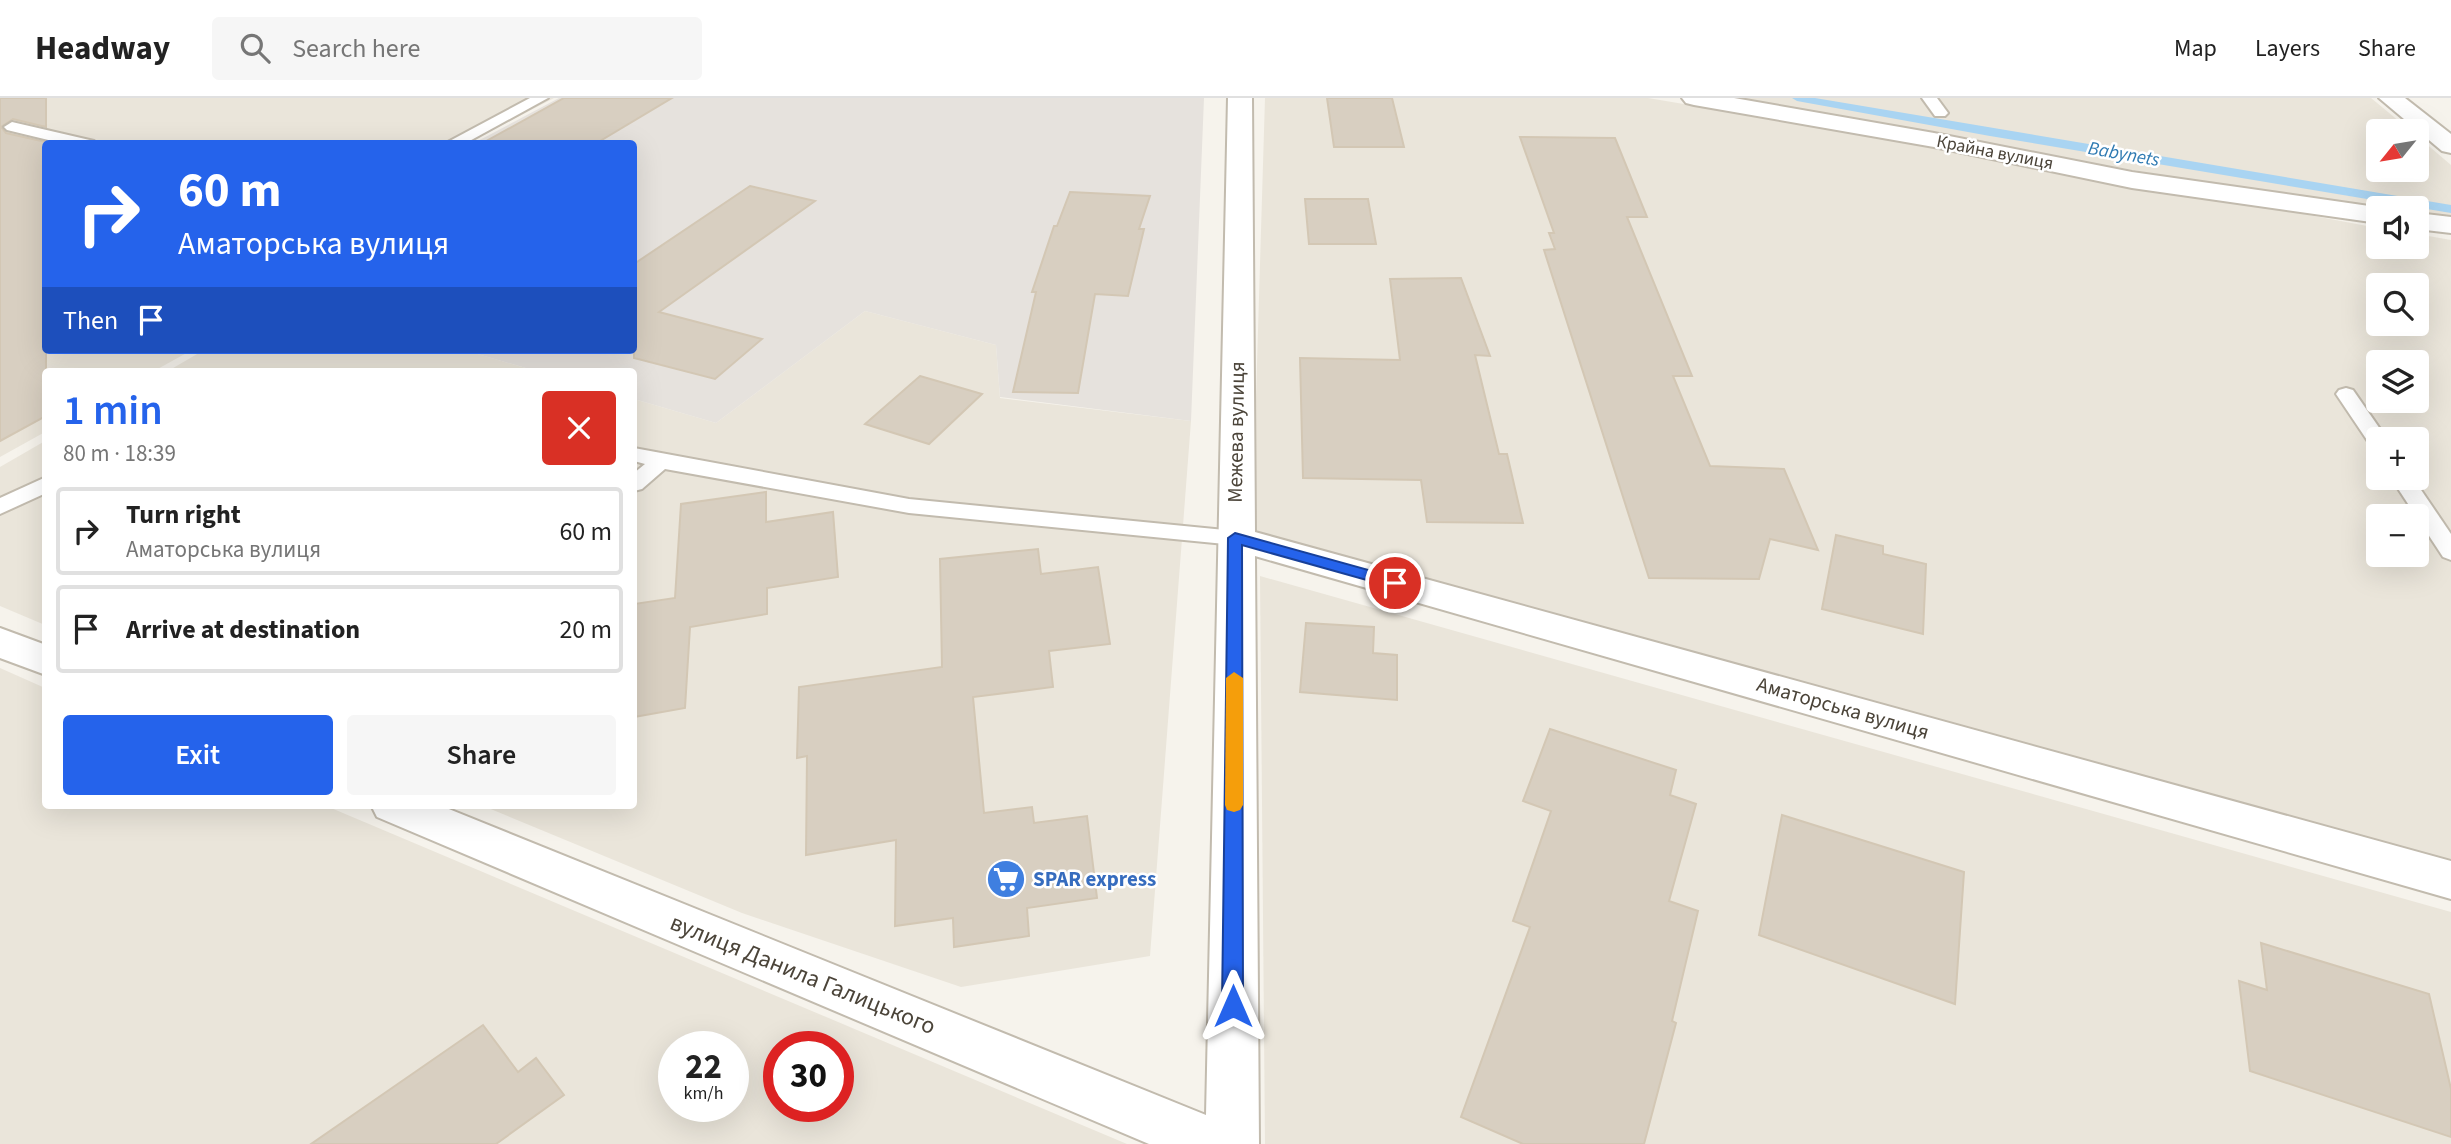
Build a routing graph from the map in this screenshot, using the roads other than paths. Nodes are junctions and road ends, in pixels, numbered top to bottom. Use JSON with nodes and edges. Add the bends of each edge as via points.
{"nodes":[{"id":1,"x":541,"y":98,"type":"edge"},
{"id":2,"x":1240,"y":98,"type":"edge"},
{"id":3,"x":1694,"y":98,"type":"edge"},
{"id":4,"x":1929,"y":98,"type":"edge"},
{"id":5,"x":2391,"y":98,"type":"edge"},
{"id":6,"x":1940,"y":113,"type":"dead end"},
{"id":7,"x":12,"y":127,"type":"dead end"},
{"id":8,"x":70,"y":140,"type":"edge"},
{"id":9,"x":459,"y":140,"type":"edge"},
{"id":10,"x":2451,"y":145,"type":"edge"},
{"id":11,"x":2366,"y":213,"type":"edge"},
{"id":12,"x":2429,"y":222,"type":"edge"},
{"id":13,"x":2451,"y":225,"type":"edge"},
{"id":14,"x":2346,"y":394,"type":"dead end"},
{"id":15,"x":2368,"y":427,"type":"edge"},
{"id":16,"x":637,"y":456,"type":"edge"},
{"id":17,"x":661,"y":462,"type":"junction"},
{"id":18,"x":637,"y":482,"type":"edge"},
{"id":19,"x":42,"y":486,"type":"edge"},
{"id":20,"x":2410,"y":490,"type":"edge"},
{"id":21,"x":0,"y":507,"type":"edge"},
{"id":22,"x":1235,"y":538,"type":"junction"},
{"id":23,"x":2451,"y":552,"type":"edge"},
{"id":24,"x":0,"y":642,"type":"edge"},
{"id":25,"x":42,"y":659,"type":"edge"},
{"id":26,"x":403,"y":809,"type":"edge"},
{"id":27,"x":2451,"y":880,"type":"edge"},
{"id":28,"x":1212,"y":1144,"type":"edge"},
{"id":29,"x":1232,"y":1144,"type":"edge"}],
"edges":[{"from":1,"to":9,"type":"lane"},
{"from":2,"to":22,"type":"street","name":"Межева вулиця"},
{"from":3,"to":11,"type":"street","name":"Крайна вулиця","via":[[2133,180]]},
{"from":4,"to":6,"type":"lane"},
{"from":5,"to":10,"type":"street"},
{"from":7,"to":8,"type":"lane"},
{"from":12,"to":13,"type":"street"},
{"from":14,"to":15,"type":"lane"},
{"from":16,"to":17,"type":"lane"},
{"from":17,"to":18,"type":"lane"},
{"from":17,"to":22,"type":"lane","via":[[909,506]]},
{"from":19,"to":21,"type":"lane"},
{"from":20,"to":23,"type":"lane"},
{"from":22,"to":27,"type":"street","name":"Аматорська вулиця"},
{"from":22,"to":29,"type":"street","name":"Межева вулиця"},
{"from":24,"to":25,"type":"street"},
{"from":26,"to":28,"type":"street","name":"вулиця Данила Галицького"}]}
